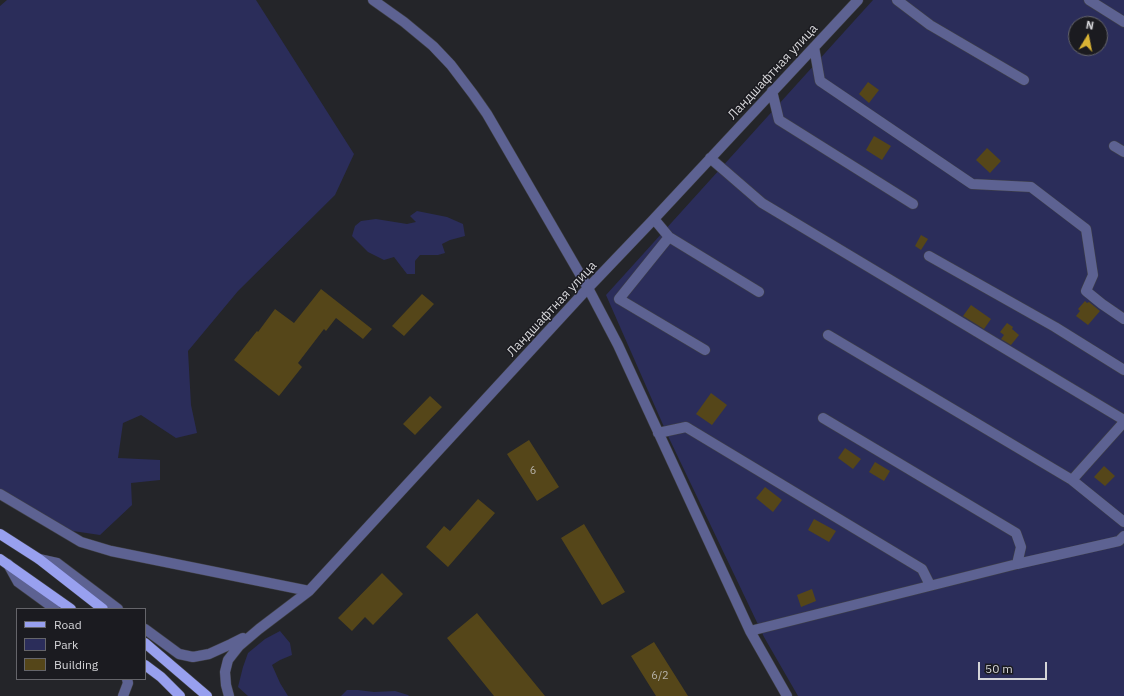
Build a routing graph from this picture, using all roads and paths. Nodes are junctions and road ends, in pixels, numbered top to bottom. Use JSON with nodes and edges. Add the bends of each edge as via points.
{"nodes":[{"id":1,"x":373,"y":0,"type":"edge"},
{"id":2,"x":858,"y":0,"type":"edge"},
{"id":3,"x":897,"y":0,"type":"edge"},
{"id":4,"x":1089,"y":0,"type":"edge"},
{"id":5,"x":1124,"y":22,"type":"edge"},
{"id":6,"x":814,"y":47,"type":"junction"},
{"id":7,"x":1024,"y":80,"type":"dead end"},
{"id":8,"x":772,"y":91,"type":"junction"},
{"id":9,"x":1114,"y":146,"type":"dead end"},
{"id":10,"x":1124,"y":152,"type":"edge"},
{"id":11,"x":710,"y":158,"type":"junction"},
{"id":12,"x":914,"y":204,"type":"dead end"},
{"id":13,"x":654,"y":219,"type":"junction"},
{"id":14,"x":669,"y":237,"type":"junction"},
{"id":15,"x":929,"y":256,"type":"dead end"},
{"id":16,"x":588,"y":288,"type":"junction"},
{"id":17,"x":759,"y":292,"type":"dead end"},
{"id":18,"x":1124,"y":318,"type":"edge"},
{"id":19,"x":828,"y":335,"type":"dead end"},
{"id":20,"x":705,"y":350,"type":"dead end"},
{"id":21,"x":1124,"y":370,"type":"edge"},
{"id":22,"x":823,"y":418,"type":"dead end"},
{"id":23,"x":1124,"y":421,"type":"edge"},
{"id":24,"x":658,"y":433,"type":"junction"},
{"id":25,"x":1072,"y":480,"type":"junction"},
{"id":26,"x":0,"y":494,"type":"edge"},
{"id":27,"x":1124,"y":522,"type":"edge"},
{"id":28,"x":0,"y":534,"type":"edge"},
{"id":29,"x":1124,"y":536,"type":"edge"},
{"id":30,"x":39,"y":559,"type":"junction"},
{"id":31,"x":4,"y":562,"type":"edge"},
{"id":32,"x":1017,"y":564,"type":"junction"},
{"id":33,"x":930,"y":586,"type":"junction"},
{"id":34,"x":309,"y":592,"type":"junction"},
{"id":35,"x":53,"y":608,"type":"edge"},
{"id":36,"x":70,"y":608,"type":"edge"},
{"id":37,"x":102,"y":608,"type":"edge"},
{"id":38,"x":117,"y":608,"type":"edge"},
{"id":39,"x":259,"y":629,"type":"junction"},
{"id":40,"x":146,"y":630,"type":"edge"},
{"id":41,"x":750,"y":631,"type":"junction"},
{"id":42,"x":146,"y":644,"type":"edge"},
{"id":43,"x":146,"y":666,"type":"edge"},
{"id":44,"x":127,"y":680,"type":"edge"},
{"id":45,"x":123,"y":696,"type":"edge"},
{"id":46,"x":180,"y":696,"type":"edge"},
{"id":47,"x":207,"y":696,"type":"edge"},
{"id":48,"x":229,"y":696,"type":"edge"},
{"id":49,"x":786,"y":696,"type":"edge"}],
"edges":[{"from":1,"to":16,"type":"street","via":[[433,46],[473,94]]},
{"from":2,"to":6,"type":"street","name":"Ландшафтная улица"},
{"from":3,"to":7,"type":"street","via":[[930,25]]},
{"from":4,"to":5,"type":"street"},
{"from":6,"to":8,"type":"street","name":"Ландшафтная улица"},
{"from":6,"to":18,"type":"street","via":[[820,81],[972,184],[1031,187],[1086,228],[1093,275],[1086,291]]},
{"from":8,"to":11,"type":"street","name":"Ландшафтная улица"},
{"from":8,"to":12,"type":"street","via":[[779,120]]},
{"from":9,"to":10,"type":"street"},
{"from":11,"to":13,"type":"street","name":"Ландшафтная улица"},
{"from":11,"to":23,"type":"street","via":[[762,203]]},
{"from":13,"to":14,"type":"street"},
{"from":13,"to":16,"type":"street","name":"Ландшафтная улица"},
{"from":14,"to":17,"type":"street"},
{"from":14,"to":20,"type":"street","via":[[619,299]]},
{"from":15,"to":21,"type":"street","via":[[1055,327]]},
{"from":16,"to":24,"type":"street","via":[[618,345]]},
{"from":16,"to":34,"type":"street","name":"Ландшафтная улица"},
{"from":19,"to":25,"type":"street"},
{"from":22,"to":32,"type":"street","via":[[1016,534],[1022,547]]},
{"from":23,"to":25,"type":"street"},
{"from":24,"to":33,"type":"street","via":[[686,427],[922,569]]},
{"from":24,"to":41,"type":"street"},
{"from":25,"to":27,"type":"street"},
{"from":26,"to":34,"type":"street","via":[[81,542],[111,551]]},
{"from":28,"to":30,"type":"main road"},
{"from":29,"to":32,"type":"street","via":[[1119,541]]},
{"from":30,"to":37,"type":"main road"},
{"from":30,"to":38,"type":"street","via":[[57,563]]},
{"from":31,"to":35,"type":"street","via":[[18,582]]},
{"from":31,"to":36,"type":"main road"},
{"from":32,"to":33,"type":"street"},
{"from":33,"to":41,"type":"street"},
{"from":34,"to":39,"type":"street","name":"Ландшафтная улица"},
{"from":39,"to":40,"type":"street","via":[[209,654],[193,657],[179,654]]},
{"from":39,"to":48,"type":"street","via":[[239,646],[228,660],[225,672]]},
{"from":41,"to":49,"type":"street"},
{"from":42,"to":47,"type":"main road"},
{"from":43,"to":46,"type":"main road"},
{"from":44,"to":45,"type":"street"}]}
